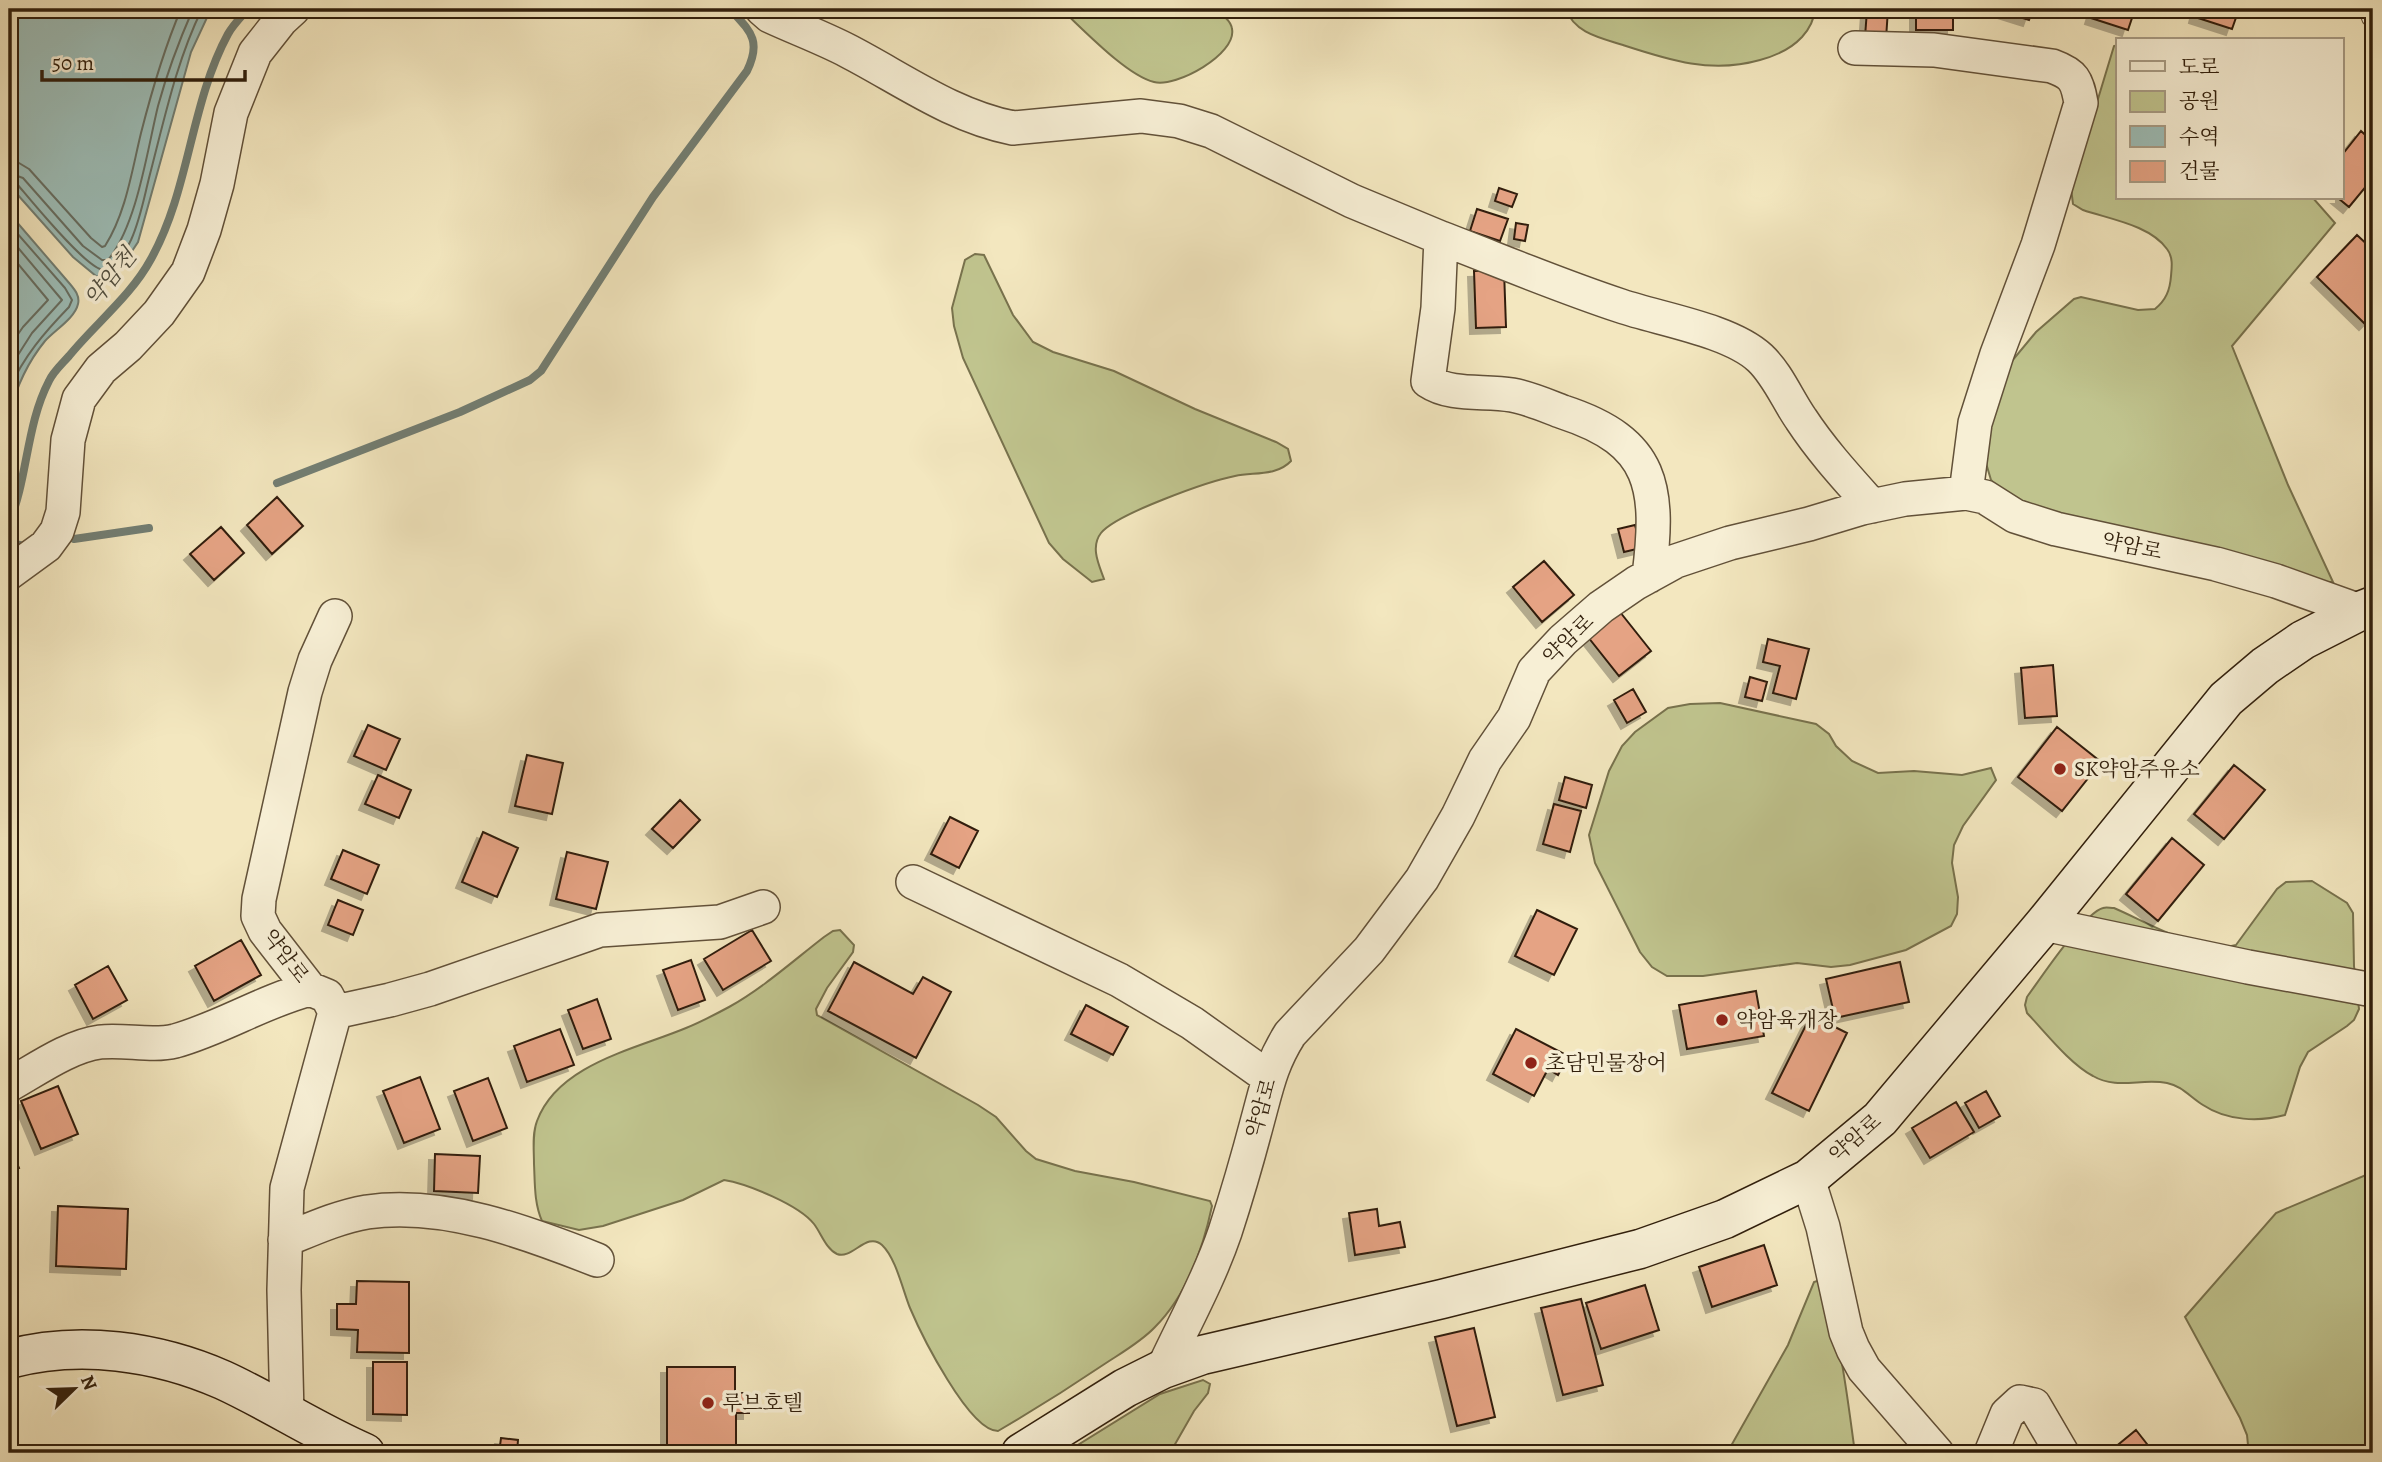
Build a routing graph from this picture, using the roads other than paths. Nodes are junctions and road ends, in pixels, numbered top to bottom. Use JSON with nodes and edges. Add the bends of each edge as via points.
{"nodes":[{"id":1,"x":293,"y":9,"type":"edge"},
{"id":2,"x":762,"y":9,"type":"edge"},
{"id":3,"x":1854,"y":48,"type":"dead end"},
{"id":4,"x":1441,"y":238,"type":"junction"},
{"id":5,"x":1966,"y":493,"type":"junction"},
{"id":6,"x":1872,"y":506,"type":"junction"},
{"id":7,"x":9,"y":573,"type":"edge"},
{"id":8,"x":1649,"y":576,"type":"junction"},
{"id":9,"x":2367,"y":609,"type":"edge"},
{"id":10,"x":335,"y":616,"type":"dead end"},
{"id":11,"x":913,"y":882,"type":"dead end"},
{"id":12,"x":763,"y":907,"type":"dead end"},
{"id":13,"x":2044,"y":924,"type":"junction"},
{"id":14,"x":310,"y":989,"type":"junction"},
{"id":15,"x":2373,"y":990,"type":"edge"},
{"id":16,"x":335,"y":1012,"type":"junction"},
{"id":17,"x":1268,"y":1077,"type":"junction"},
{"id":18,"x":9,"y":1085,"type":"edge"},
{"id":19,"x":1808,"y":1179,"type":"junction"},
{"id":20,"x":285,"y":1240,"type":"junction"},
{"id":21,"x":597,"y":1260,"type":"dead end"},
{"id":22,"x":9,"y":1359,"type":"edge"},
{"id":23,"x":1163,"y":1369,"type":"junction"},
{"id":24,"x":286,"y":1415,"type":"junction"},
{"id":25,"x":365,"y":1453,"type":"edge"},
{"id":26,"x":1021,"y":1453,"type":"edge"},
{"id":27,"x":1937,"y":1453,"type":"edge"},
{"id":28,"x":1992,"y":1453,"type":"edge"},
{"id":29,"x":2062,"y":1453,"type":"edge"}],
"edges":[{"from":1,"to":7,"type":"street","via":[[255,53],[231,113],[217,184],[188,272],[159,313],[101,369],[79,399],[68,440],[63,512],[57,531],[46,546]]},
{"from":2,"to":4,"type":"street","via":[[957,111],[993,124],[1013,128],[1141,116],[1179,121],[1211,131],[1352,201]]},
{"from":3,"to":5,"type":"street","via":[[1934,50],[2052,66],[2068,72],[2078,88],[2081,103],[2050,207],[1975,423]]},
{"from":4,"to":6,"type":"street","via":[[1620,306],[1704,330],[1759,356],[1822,451]]},
{"from":4,"to":8,"type":"street","via":[[1428,381],[1440,389],[1513,395],[1594,422],[1618,436],[1638,457],[1651,494],[1654,533]]},
{"from":5,"to":6,"type":"street","name":"약암로"},
{"from":5,"to":9,"type":"street","name":"약암로","via":[[2056,529],[2216,564]]},
{"from":6,"to":8,"type":"street","name":"약암로","via":[[1730,543],[1676,561]]},
{"from":8,"to":17,"type":"street","name":"약암로","via":[[1601,607],[1534,671],[1514,718],[1485,760],[1422,879],[1369,950],[1290,1034]]},
{"from":9,"to":13,"type":"street","name":"약암로","via":[[2303,640],[2226,699]]},
{"from":10,"to":14,"type":"street","name":"약암로","via":[[304,692],[258,916]]},
{"from":11,"to":17,"type":"street","via":[[1119,980],[1192,1023]]},
{"from":12,"to":16,"type":"street","via":[[720,922],[600,930],[430,989]]},
{"from":13,"to":15,"type":"street"},
{"from":13,"to":19,"type":"street","name":"약암로","via":[[1880,1118]]},
{"from":14,"to":16,"type":"street","name":"약암로","via":[[327,996]]},
{"from":14,"to":18,"type":"street","via":[[172,1042],[98,1042]]},
{"from":16,"to":20,"type":"street","via":[[287,1188]]},
{"from":17,"to":23,"type":"street","name":"약암로","via":[[1224,1234]]},
{"from":19,"to":23,"type":"street","name":"약암로","via":[[1726,1219],[1640,1249],[1202,1355]]},
{"from":19,"to":27,"type":"street","via":[[1853,1349]]},
{"from":20,"to":21,"type":"street","via":[[329,1221],[397,1210],[485,1222]]},
{"from":20,"to":24,"type":"street"},
{"from":22,"to":24,"type":"street","via":[[65,1350],[112,1350],[160,1359],[225,1381]]},
{"from":23,"to":26,"type":"street","name":"약암로"},
{"from":24,"to":25,"type":"street"},
{"from":28,"to":29,"type":"street","via":[[2007,1415],[2020,1402],[2034,1405]]}]}
